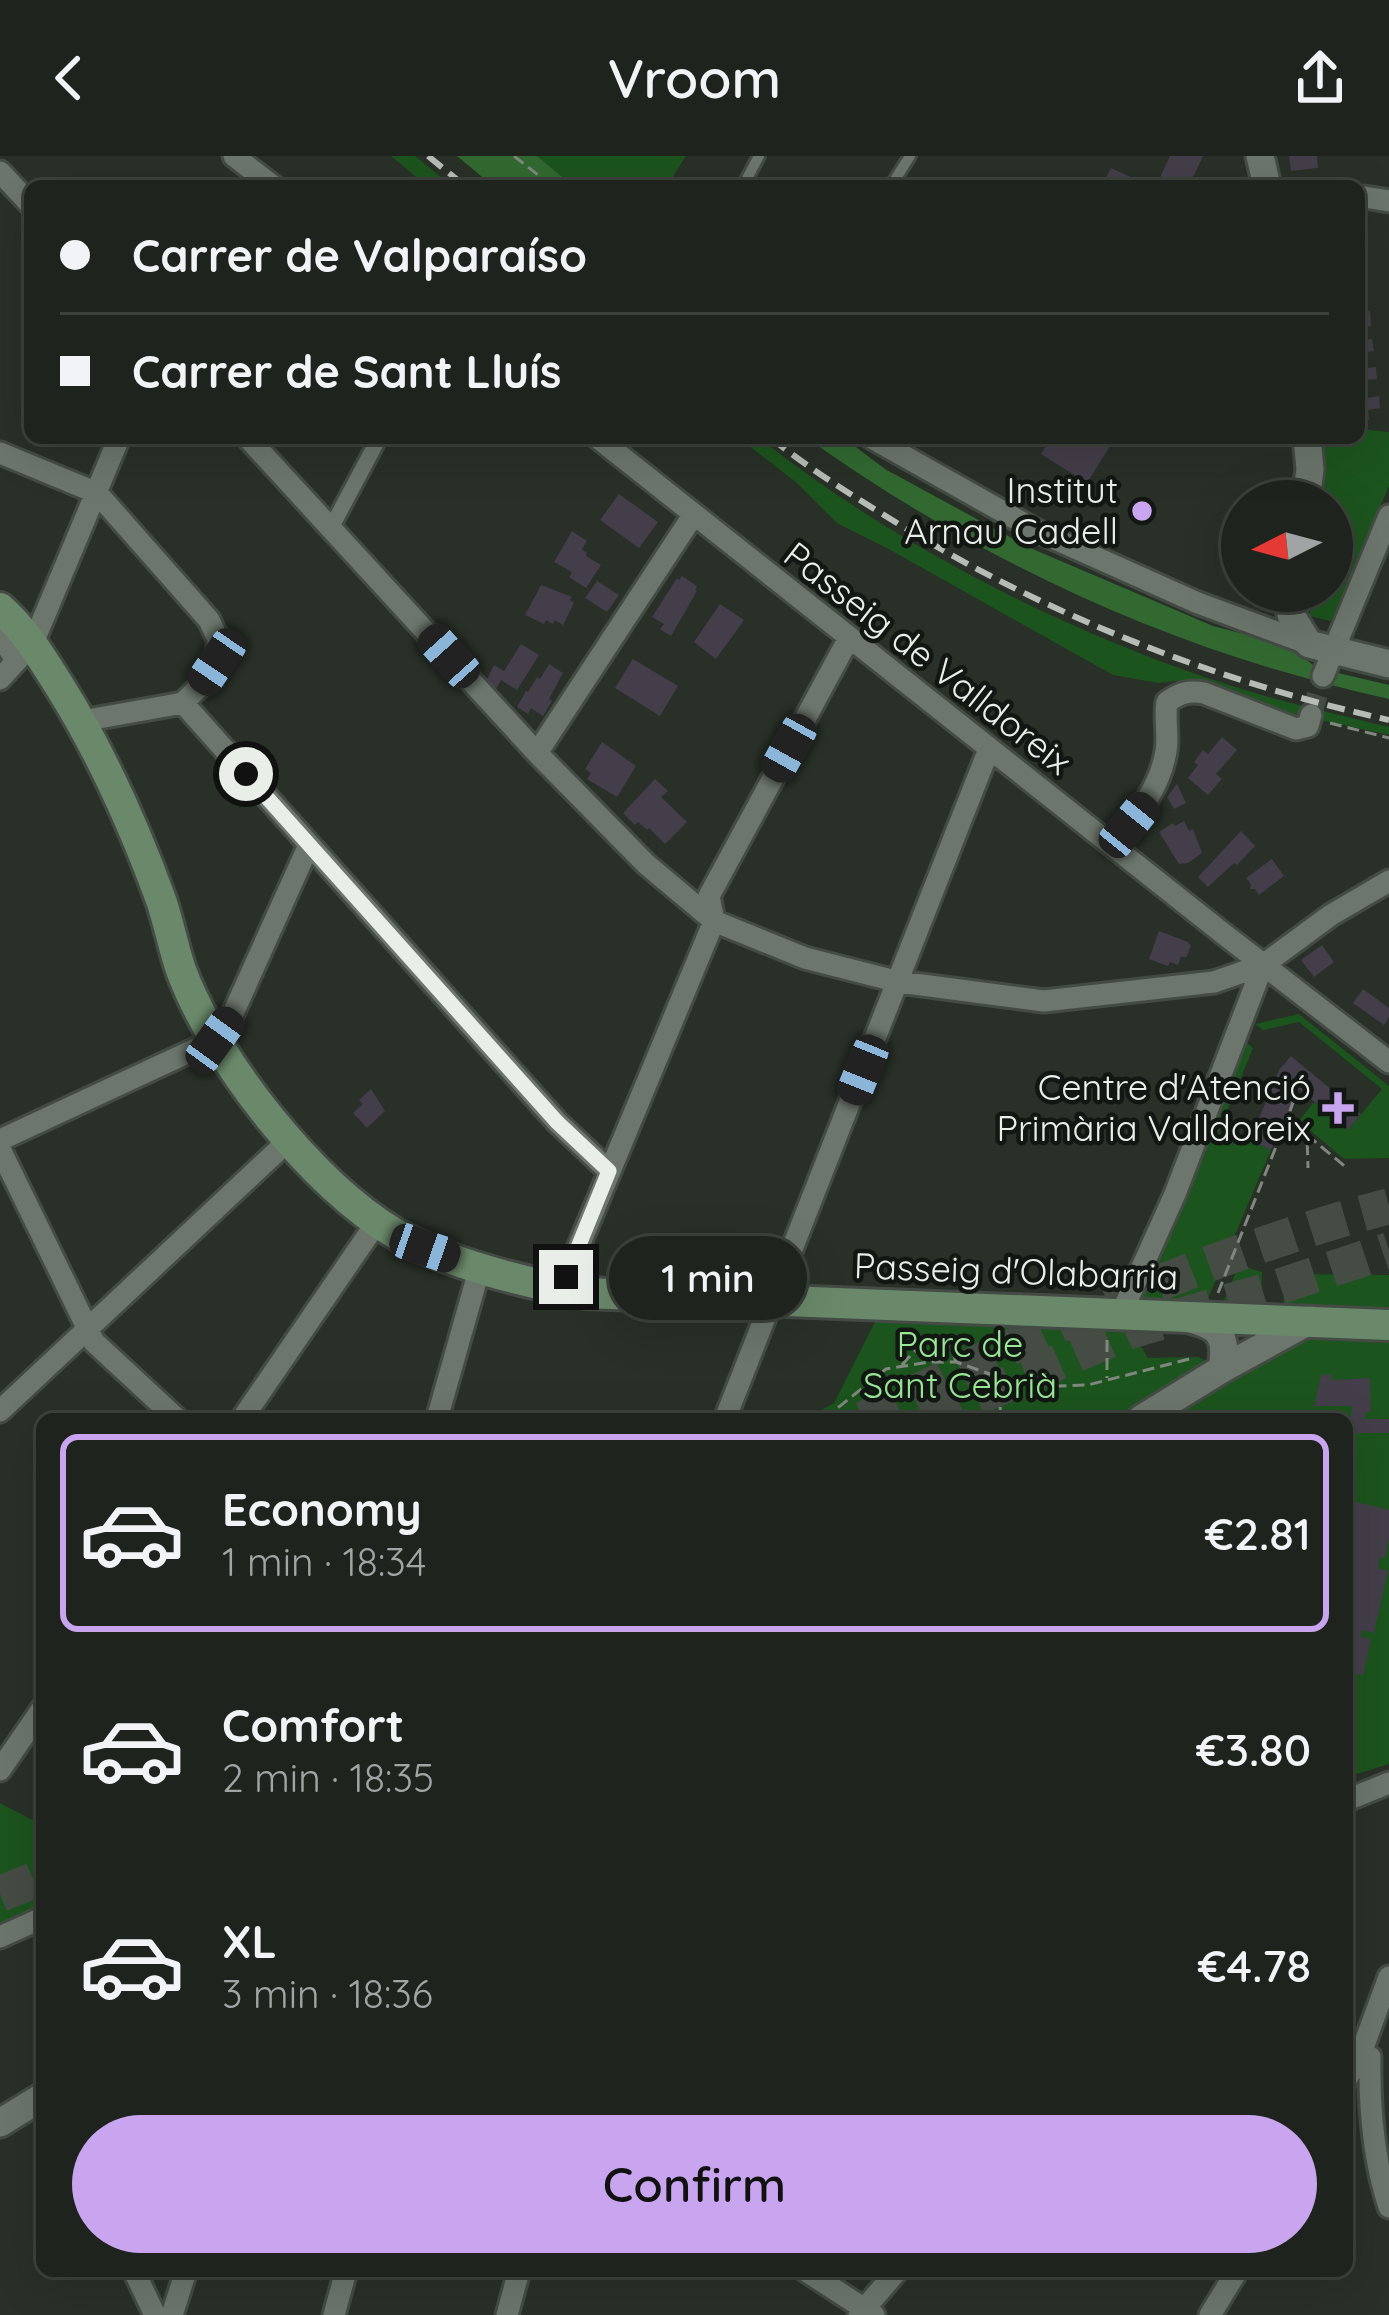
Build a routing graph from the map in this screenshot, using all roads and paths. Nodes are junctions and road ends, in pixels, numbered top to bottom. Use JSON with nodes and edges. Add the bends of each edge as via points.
{"nodes":[{"id":1,"x":234,"y":156,"type":"edge"},
{"id":2,"x":514,"y":156,"type":"edge"},
{"id":3,"x":0,"y":172,"type":"edge"},
{"id":4,"x":265,"y":180,"type":"edge"},
{"id":5,"x":544,"y":180,"type":"edge"},
{"id":6,"x":24,"y":198,"type":"edge"},
{"id":7,"x":117,"y":444,"type":"edge"},
{"id":8,"x":254,"y":444,"type":"edge"},
{"id":9,"x":376,"y":444,"type":"edge"},
{"id":10,"x":606,"y":444,"type":"edge"},
{"id":11,"x":883,"y":444,"type":"edge"},
{"id":12,"x":1308,"y":444,"type":"edge"},
{"id":13,"x":0,"y":453,"type":"edge"},
{"id":14,"x":1309,"y":480,"type":"edge"},
{"id":15,"x":97,"y":493,"type":"junction"},
{"id":16,"x":694,"y":514,"type":"junction"},
{"id":17,"x":1389,"y":516,"type":"edge"},
{"id":18,"x":332,"y":528,"type":"junction"},
{"id":19,"x":0,"y":608,"type":"edge"},
{"id":20,"x":1291,"y":612,"type":"edge"},
{"id":21,"x":0,"y":635,"type":"edge"},
{"id":22,"x":849,"y":638,"type":"junction"},
{"id":23,"x":24,"y":652,"type":"junction"},
{"id":24,"x":1321,"y":657,"type":"junction"},
{"id":25,"x":1389,"y":664,"type":"edge"},
{"id":26,"x":0,"y":679,"type":"edge"},
{"id":27,"x":183,"y":704,"type":"junction"},
{"id":28,"x":1311,"y":715,"type":"dead end"},
{"id":29,"x":82,"y":722,"type":"junction"},
{"id":30,"x":989,"y":749,"type":"junction"},
{"id":31,"x":537,"y":753,"type":"junction"},
{"id":32,"x":309,"y":845,"type":"junction"},
{"id":33,"x":1112,"y":845,"type":"junction"},
{"id":34,"x":1389,"y":881,"type":"edge"},
{"id":35,"x":714,"y":921,"type":"junction"},
{"id":36,"x":1263,"y":965,"type":"junction"},
{"id":37,"x":898,"y":982,"type":"junction"},
{"id":38,"x":215,"y":1040,"type":"junction"},
{"id":39,"x":1389,"y":1062,"type":"edge"},
{"id":40,"x":1294,"y":1100,"type":"dead end"},
{"id":41,"x":1287,"y":1119,"type":"junction"},
{"id":42,"x":1307,"y":1136,"type":"junction"},
{"id":43,"x":289,"y":1140,"type":"junction"},
{"id":44,"x":0,"y":1144,"type":"edge"},
{"id":45,"x":1308,"y":1168,"type":"dead end"},
{"id":46,"x":1347,"y":1168,"type":"dead end"},
{"id":47,"x":609,"y":1171,"type":"junction"},
{"id":48,"x":377,"y":1222,"type":"junction"},
{"id":49,"x":480,"y":1267,"type":"junction"},
{"id":50,"x":561,"y":1289,"type":"junction"},
{"id":51,"x":770,"y":1301,"type":"junction"},
{"id":52,"x":1114,"y":1314,"type":"junction"},
{"id":53,"x":1174,"y":1316,"type":"junction"},
{"id":54,"x":1208,"y":1317,"type":"junction"},
{"id":55,"x":1258,"y":1319,"type":"junction"},
{"id":56,"x":1311,"y":1320,"type":"junction"},
{"id":57,"x":1389,"y":1325,"type":"edge"},
{"id":58,"x":88,"y":1328,"type":"junction"},
{"id":59,"x":956,"y":1362,"type":"junction"},
{"id":60,"x":1210,"y":1363,"type":"junction"},
{"id":61,"x":901,"y":1366,"type":"junction"},
{"id":62,"x":1001,"y":1378,"type":"junction"},
{"id":63,"x":1107,"y":1380,"type":"junction"},
{"id":64,"x":0,"y":1411,"type":"edge"},
{"id":65,"x":170,"y":1413,"type":"edge"},
{"id":66,"x":246,"y":1413,"type":"edge"},
{"id":67,"x":438,"y":1413,"type":"edge"},
{"id":68,"x":727,"y":1413,"type":"edge"},
{"id":69,"x":831,"y":1413,"type":"edge"},
{"id":70,"x":1000,"y":1413,"type":"edge"},
{"id":71,"x":1148,"y":1413,"type":"edge"},
{"id":72,"x":36,"y":1718,"type":"edge"},
{"id":73,"x":0,"y":1770,"type":"edge"},
{"id":74,"x":1389,"y":1783,"type":"edge"},
{"id":75,"x":1353,"y":1798,"type":"edge"},
{"id":76,"x":36,"y":1921,"type":"edge"},
{"id":77,"x":0,"y":1937,"type":"edge"},
{"id":78,"x":1389,"y":1977,"type":"edge"},
{"id":79,"x":1360,"y":2053,"type":"junction"},
{"id":80,"x":1353,"y":2066,"type":"edge"},
{"id":81,"x":36,"y":2101,"type":"edge"},
{"id":82,"x":0,"y":2122,"type":"edge"},
{"id":83,"x":1389,"y":2207,"type":"edge"},
{"id":84,"x":137,"y":2277,"type":"edge"},
{"id":85,"x":184,"y":2277,"type":"edge"},
{"id":86,"x":344,"y":2277,"type":"edge"},
{"id":87,"x":517,"y":2277,"type":"edge"},
{"id":88,"x":815,"y":2277,"type":"edge"},
{"id":89,"x":893,"y":2277,"type":"edge"},
{"id":90,"x":1233,"y":2277,"type":"edge"},
{"id":91,"x":866,"y":2313,"type":"edge"},
{"id":92,"x":155,"y":2315,"type":"edge"},
{"id":93,"x":172,"y":2315,"type":"edge"},
{"id":94,"x":334,"y":2315,"type":"edge"},
{"id":95,"x":507,"y":2315,"type":"edge"},
{"id":96,"x":1210,"y":2315,"type":"edge"}],
"edges":[{"from":1,"to":4,"type":"street"},
{"from":2,"to":5,"type":"path"},
{"from":3,"to":6,"type":"street"},
{"from":7,"to":15,"type":"street"},
{"from":8,"to":18,"type":"street"},
{"from":9,"to":18,"type":"street"},
{"from":10,"to":16,"type":"street","name":"Passeig de Valldoreix"},
{"from":11,"to":24,"type":"street","via":[[1037,531]]},
{"from":12,"to":14,"type":"street"},
{"from":13,"to":15,"type":"street"},
{"from":15,"to":23,"type":"street"},
{"from":15,"to":27,"type":"street","via":[[218,639],[217,662]]},
{"from":16,"to":22,"type":"street","name":"Passeig de Valldoreix"},
{"from":16,"to":31,"type":"street"},
{"from":17,"to":24,"type":"street"},
{"from":18,"to":31,"type":"street"},
{"from":19,"to":23,"type":"main road","name":"Passeig d'Olabarria"},
{"from":20,"to":24,"type":"street"},
{"from":21,"to":23,"type":"street","name":"Passeig d'Olabarria"},
{"from":22,"to":30,"type":"street","name":"Passeig de Valldoreix"},
{"from":22,"to":35,"type":"street","via":[[709,896]]},
{"from":23,"to":26,"type":"street"},
{"from":23,"to":29,"type":"main road","name":"Passeig d'Olabarria"},
{"from":24,"to":25,"type":"street"},
{"from":27,"to":29,"type":"street"},
{"from":27,"to":32,"type":"street"},
{"from":28,"to":33,"type":"street","via":[[1296,729],[1204,693],[1178,694],[1167,702],[1161,771]]},
{"from":29,"to":38,"type":"main road","name":"Passeig d'Olabarria","via":[[125,807]]},
{"from":30,"to":33,"type":"street","name":"Passeig de Valldoreix"},
{"from":30,"to":37,"type":"street"},
{"from":31,"to":35,"type":"street"},
{"from":32,"to":38,"type":"street"},
{"from":32,"to":47,"type":"street"},
{"from":33,"to":36,"type":"street","name":"Passeig de Valldoreix"},
{"from":34,"to":36,"type":"street"},
{"from":35,"to":37,"type":"street","via":[[805,958]]},
{"from":35,"to":47,"type":"street"},
{"from":36,"to":37,"type":"street","via":[[1214,982],[1044,1001]]},
{"from":36,"to":39,"type":"street","name":"Passeig de Valldoreix"},
{"from":36,"to":52,"type":"street","via":[[1175,1194]]},
{"from":37,"to":51,"type":"street"},
{"from":38,"to":43,"type":"main road","name":"Passeig d'Olabarria"},
{"from":38,"to":44,"type":"street"},
{"from":40,"to":41,"type":"path"},
{"from":41,"to":42,"type":"path"},
{"from":41,"to":54,"type":"path"},
{"from":42,"to":45,"type":"path"},
{"from":42,"to":46,"type":"path"},
{"from":43,"to":48,"type":"main road","name":"Passeig d'Olabarria"},
{"from":43,"to":58,"type":"street"},
{"from":44,"to":58,"type":"street"},
{"from":47,"to":50,"type":"street"},
{"from":48,"to":49,"type":"main road","name":"Passeig d'Olabarria"},
{"from":48,"to":66,"type":"street"},
{"from":49,"to":50,"type":"main road","name":"Passeig d'Olabarria"},
{"from":49,"to":67,"type":"street"},
{"from":50,"to":51,"type":"main road","name":"Passeig d'Olabarria"},
{"from":51,"to":52,"type":"main road","name":"Passeig d'Olabarria"},
{"from":51,"to":68,"type":"street"},
{"from":52,"to":53,"type":"main road","name":"Passeig d'Olabarria"},
{"from":52,"to":63,"type":"path"},
{"from":53,"to":54,"type":"main road","name":"Passeig d'Olabarria"},
{"from":53,"to":60,"type":"street","via":[[1214,1328],[1225,1343]]},
{"from":54,"to":55,"type":"main road","name":"Passeig d'Olabarria"},
{"from":55,"to":56,"type":"main road","name":"Passeig d'Olabarria"},
{"from":55,"to":60,"type":"street"},
{"from":56,"to":57,"type":"main road","name":"Passeig d'Olabarria"},
{"from":56,"to":60,"type":"street"},
{"from":58,"to":64,"type":"street"},
{"from":58,"to":65,"type":"street"},
{"from":59,"to":61,"type":"path"},
{"from":59,"to":61,"type":"path","via":[[950,1340],[940,1339],[920,1345]]},
{"from":59,"to":62,"type":"path"},
{"from":60,"to":63,"type":"path"},
{"from":60,"to":71,"type":"street"},
{"from":61,"to":69,"type":"path"},
{"from":62,"to":63,"type":"path","via":[[1059,1386]]},
{"from":62,"to":70,"type":"path"},
{"from":72,"to":73,"type":"street"},
{"from":74,"to":75,"type":"street"},
{"from":76,"to":77,"type":"street"},
{"from":78,"to":79,"type":"street"},
{"from":79,"to":80,"type":"street"},
{"from":79,"to":83,"type":"street","via":[[1370,2057],[1369,2108]]},
{"from":81,"to":82,"type":"street"},
{"from":84,"to":92,"type":"street"},
{"from":85,"to":93,"type":"street"},
{"from":86,"to":94,"type":"street"},
{"from":87,"to":95,"type":"street"},
{"from":88,"to":91,"type":"street"},
{"from":89,"to":91,"type":"street"},
{"from":90,"to":96,"type":"street"}]}
